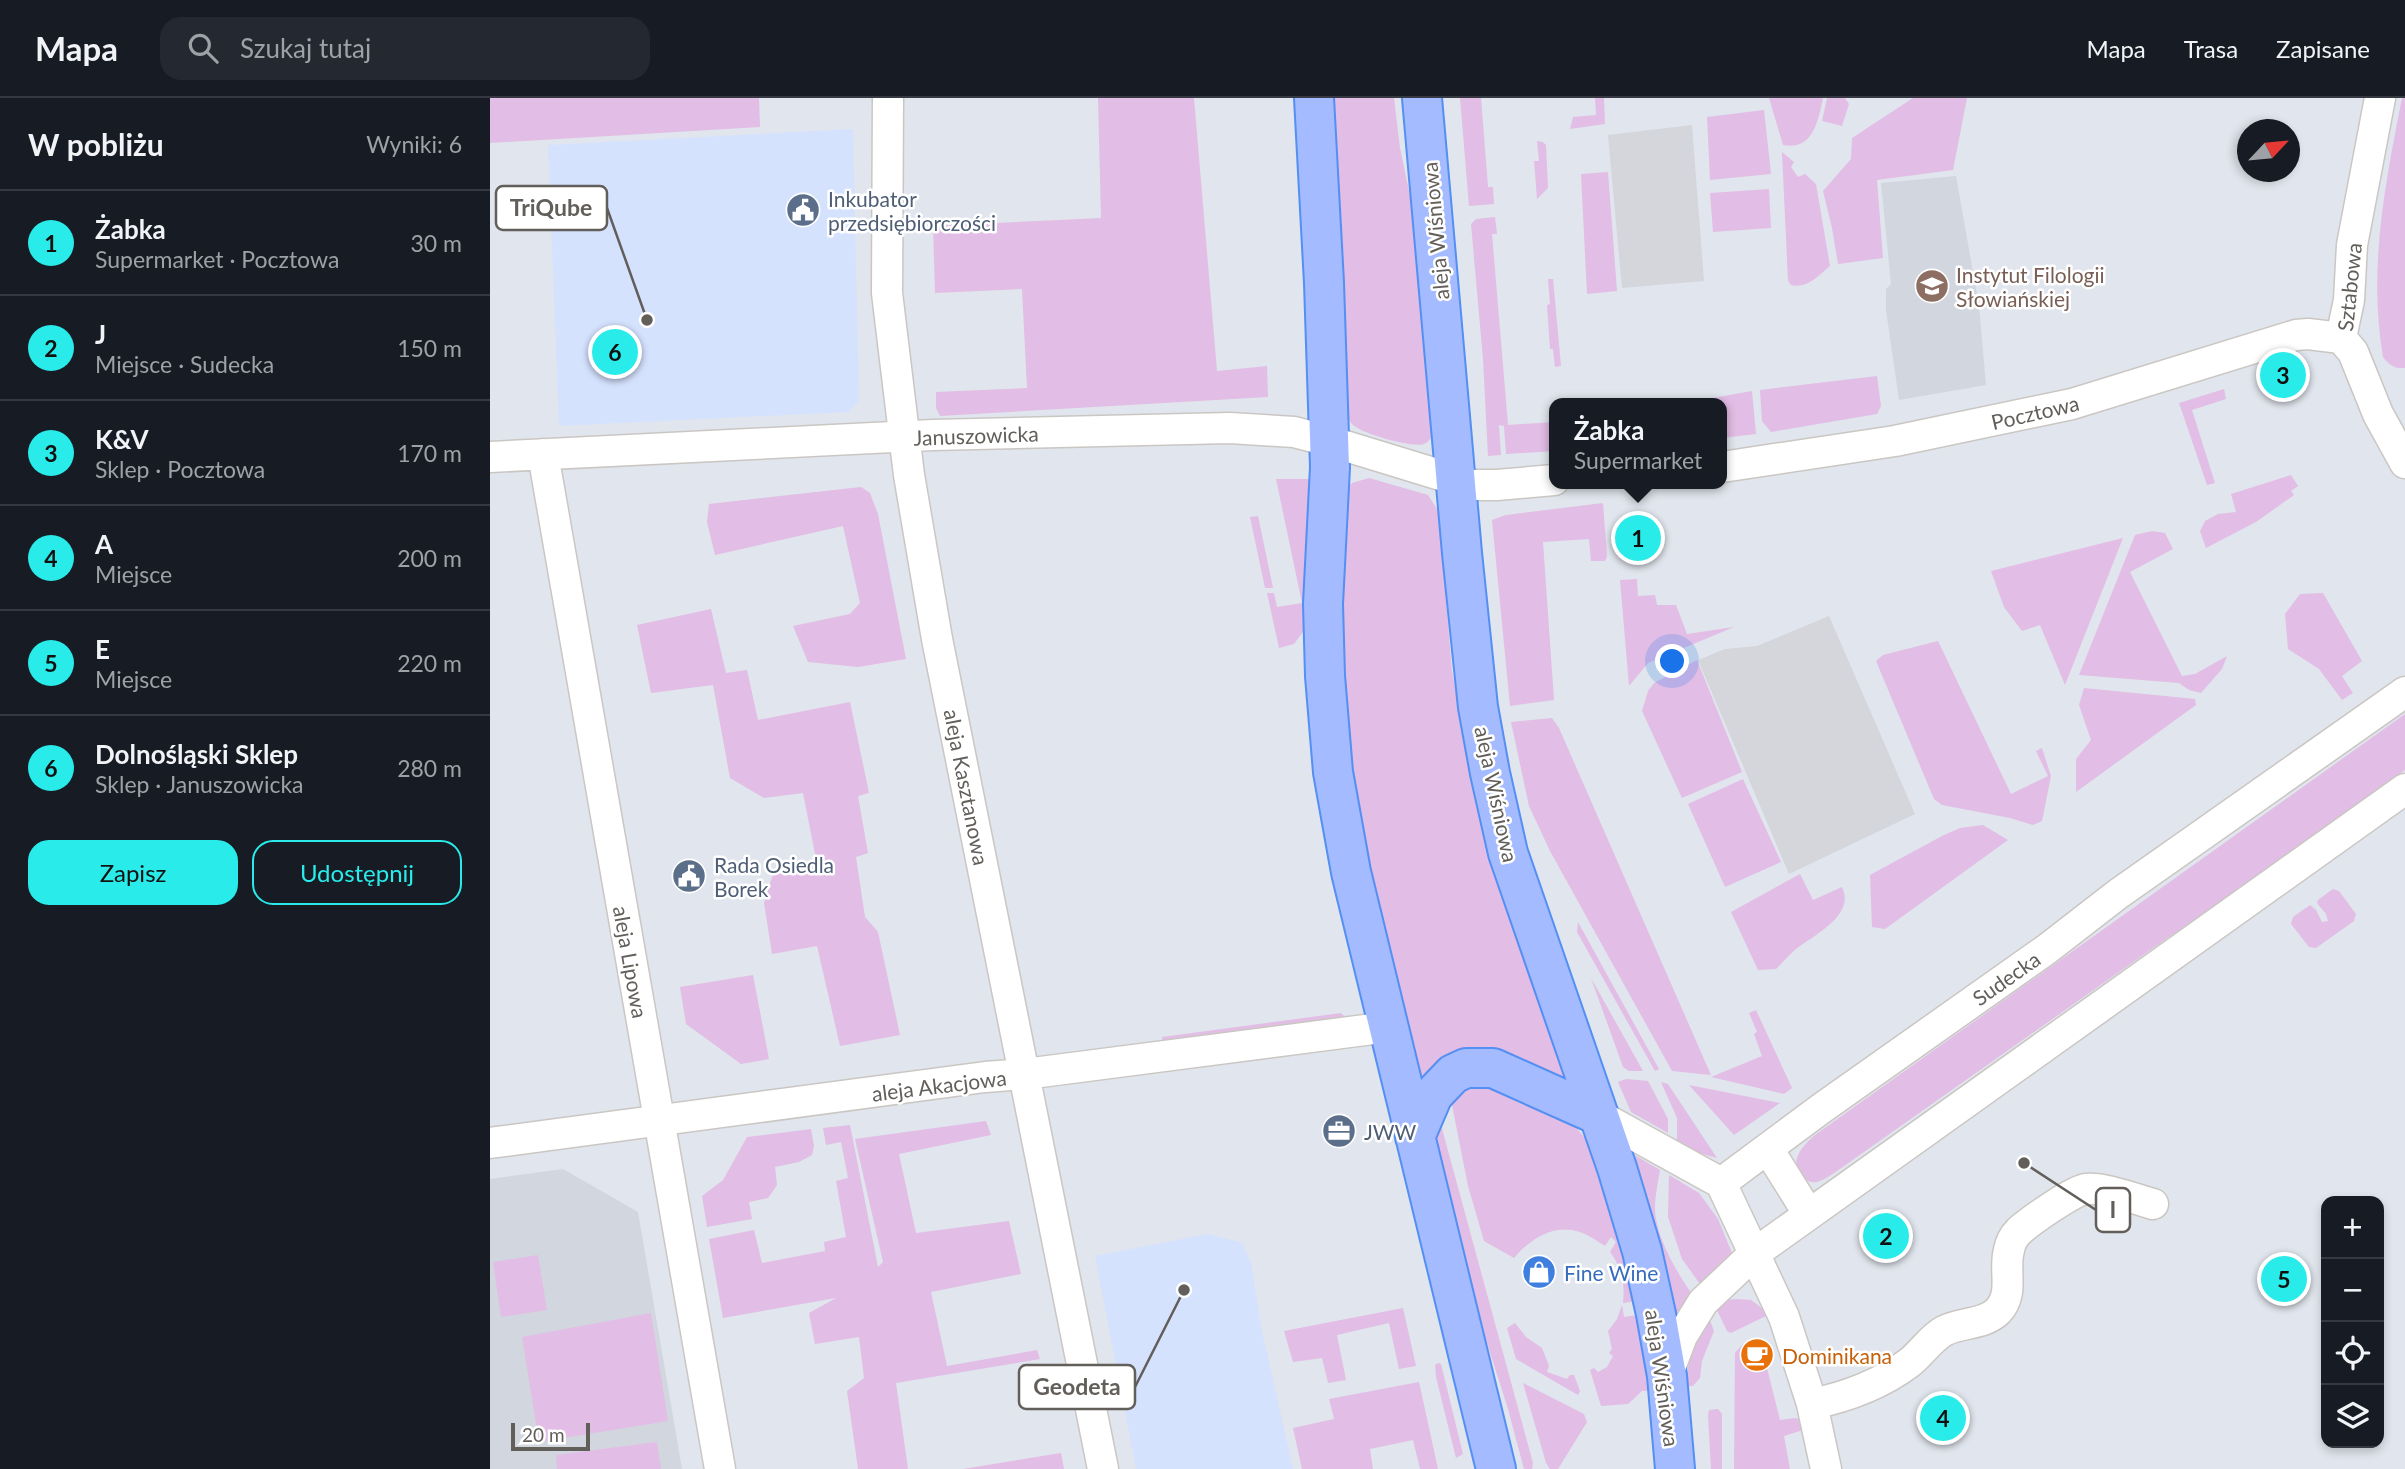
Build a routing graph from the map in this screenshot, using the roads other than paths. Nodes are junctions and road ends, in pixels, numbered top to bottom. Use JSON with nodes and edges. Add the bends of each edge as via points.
{"nodes":[{"id":1,"x":888,"y":98,"type":"edge"},
{"id":2,"x":1314,"y":98,"type":"edge"},
{"id":3,"x":1422,"y":98,"type":"edge"},
{"id":4,"x":2380,"y":98,"type":"edge"},
{"id":5,"x":2341,"y":338,"type":"junction"},
{"id":6,"x":905,"y":437,"type":"junction"},
{"id":7,"x":1329,"y":441,"type":"junction"},
{"id":8,"x":542,"y":454,"type":"junction"},
{"id":9,"x":490,"y":457,"type":"edge"},
{"id":10,"x":2405,"y":463,"type":"edge"},
{"id":11,"x":1727,"y":466,"type":"edge"},
{"id":12,"x":1455,"y":480,"type":"junction"},
{"id":13,"x":1549,"y":480,"type":"edge"},
{"id":14,"x":2405,"y":692,"type":"edge"},
{"id":15,"x":2405,"y":789,"type":"edge"},
{"id":16,"x":1388,"y":1027,"type":"junction"},
{"id":17,"x":1026,"y":1074,"type":"junction"},
{"id":18,"x":1598,"y":1115,"type":"junction"},
{"id":19,"x":660,"y":1120,"type":"junction"},
{"id":20,"x":1415,"y":1137,"type":"junction"},
{"id":21,"x":490,"y":1143,"type":"edge"},
{"id":22,"x":1768,"y":1149,"type":"junction"},
{"id":23,"x":1721,"y":1183,"type":"junction"},
{"id":24,"x":2153,"y":1204,"type":"dead end"},
{"id":25,"x":1808,"y":1213,"type":"junction"},
{"id":26,"x":1755,"y":1253,"type":"junction"},
{"id":27,"x":1667,"y":1376,"type":"junction"},
{"id":28,"x":1812,"y":1404,"type":"junction"},
{"id":29,"x":720,"y":1469,"type":"edge"},
{"id":30,"x":1103,"y":1469,"type":"edge"},
{"id":31,"x":1496,"y":1469,"type":"edge"},
{"id":32,"x":1675,"y":1469,"type":"edge"},
{"id":33,"x":1826,"y":1469,"type":"edge"}],
"edges":[{"from":1,"to":6,"type":"street","name":"aleja Kasztanowa","via":[[887,293]]},
{"from":2,"to":7,"type":"main road"},
{"from":3,"to":12,"type":"main road","name":"aleja Wiśniowa"},
{"from":4,"to":5,"type":"street","name":"Sztabowa","via":[[2352,245]]},
{"from":5,"to":10,"type":"street","name":"Sztabowa","via":[[2353,352],[2378,414]]},
{"from":5,"to":11,"type":"street","name":"Pocztowa","via":[[2296,335],[2072,404],[1895,441]]},
{"from":6,"to":7,"type":"street","name":"Januszowicka","via":[[1230,428],[1294,432]]},
{"from":6,"to":8,"type":"street","name":"Januszowicka"},
{"from":6,"to":17,"type":"street","name":"aleja Kasztanowa","via":[[936,639]]},
{"from":7,"to":12,"type":"street","name":"Januszowicka"},
{"from":7,"to":16,"type":"main road","via":[[1323,604],[1330,740],[1351,872]]},
{"from":8,"to":9,"type":"street","name":"Januszowicka"},
{"from":8,"to":19,"type":"street","name":"aleja Lipowa"},
{"from":12,"to":13,"type":"street","via":[[1486,486]]},
{"from":12,"to":18,"type":"main road","name":"aleja Wiśniowa","via":[[1478,707],[1508,853]]},
{"from":14,"to":22,"type":"street","name":"Sudecka"},
{"from":15,"to":25,"type":"street"},
{"from":16,"to":17,"type":"street","name":"aleja Akacjowa"},
{"from":16,"to":20,"type":"main road"},
{"from":17,"to":19,"type":"street","name":"aleja Akacjowa"},
{"from":17,"to":30,"type":"street","name":"aleja Kasztanowa"},
{"from":18,"to":20,"type":"main road","via":[[1506,1072],[1466,1068],[1453,1073],[1434,1093]]},
{"from":18,"to":23,"type":"street"},
{"from":18,"to":27,"type":"main road","name":"aleja Wiśniowa","via":[[1642,1251]]},
{"from":19,"to":21,"type":"street","name":"aleja Akacjowa"},
{"from":19,"to":29,"type":"street","name":"aleja Lipowa"},
{"from":20,"to":31,"type":"main road"},
{"from":22,"to":23,"type":"street","name":"Sudecka"},
{"from":22,"to":25,"type":"street"},
{"from":23,"to":26,"type":"street"},
{"from":24,"to":28,"type":"street","via":[[2086,1189],[2073,1193],[2017,1233],[2009,1247],[2008,1288],[1999,1310],[1988,1318],[1943,1331],[1911,1363],[1888,1377],[1844,1397]]},
{"from":25,"to":26,"type":"street"},
{"from":26,"to":27,"type":"street","via":[[1703,1302],[1682,1336]]},
{"from":26,"to":28,"type":"street","via":[[1784,1317]]},
{"from":27,"to":32,"type":"main road","name":"aleja Wiśniowa"},
{"from":28,"to":33,"type":"street"}]}
